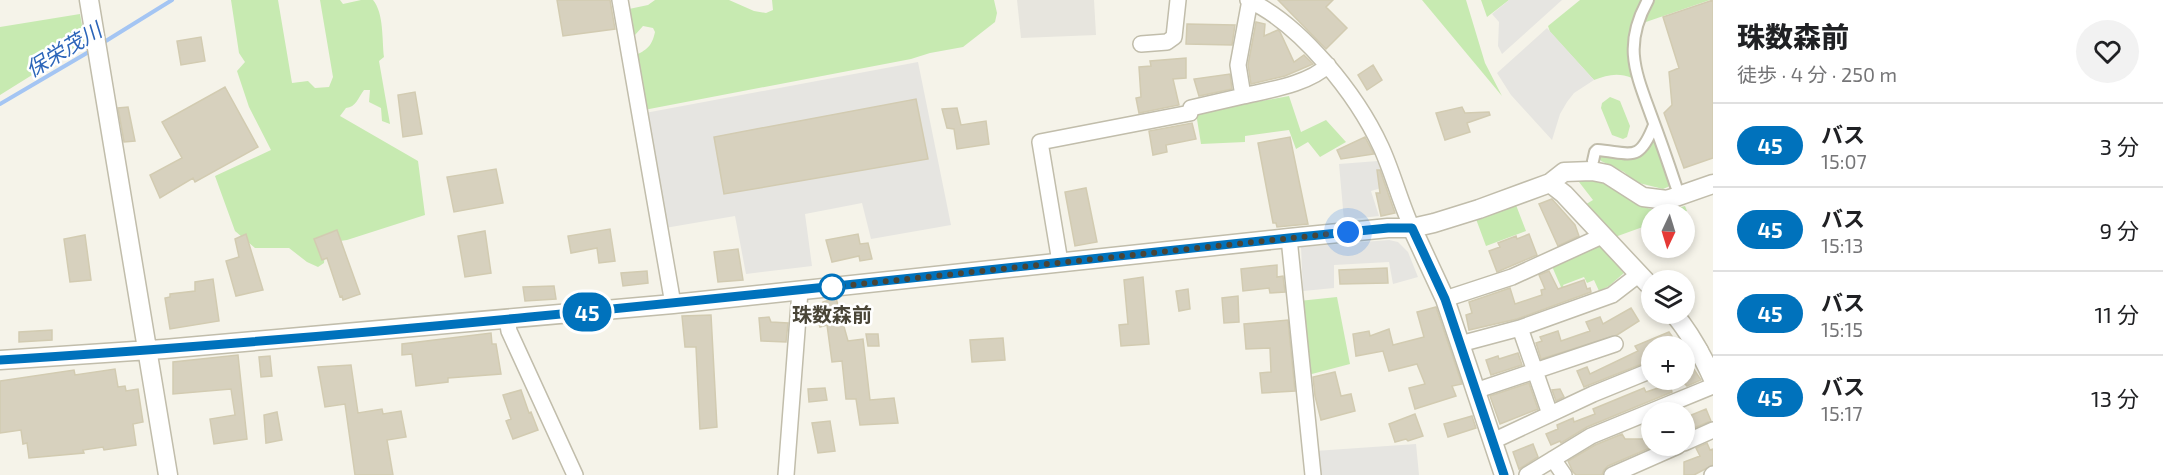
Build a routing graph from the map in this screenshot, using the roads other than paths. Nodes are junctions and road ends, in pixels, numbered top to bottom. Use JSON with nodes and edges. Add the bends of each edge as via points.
{"nodes":[{"id":1,"x":89,"y":0,"type":"edge"},
{"id":2,"x":620,"y":0,"type":"edge"},
{"id":3,"x":1178,"y":0,"type":"edge"},
{"id":4,"x":1250,"y":0,"type":"edge"},
{"id":5,"x":1648,"y":0,"type":"edge"},
{"id":6,"x":1141,"y":44,"type":"dead end"},
{"id":7,"x":1328,"y":65,"type":"junction"},
{"id":8,"x":1243,"y":96,"type":"junction"},
{"id":9,"x":1654,"y":125,"type":"junction"},
{"id":10,"x":1593,"y":161,"type":"dead end"},
{"id":11,"x":1550,"y":183,"type":"junction"},
{"id":12,"x":1713,"y":184,"type":"edge"},
{"id":13,"x":1676,"y":186,"type":"dead end"},
{"id":14,"x":1412,"y":228,"type":"junction"},
{"id":15,"x":1602,"y":236,"type":"junction"},
{"id":16,"x":1289,"y":238,"type":"junction"},
{"id":17,"x":1060,"y":262,"type":"junction"},
{"id":18,"x":1638,"y":275,"type":"junction"},
{"id":19,"x":1641,"y":278,"type":"edge"},
{"id":20,"x":800,"y":291,"type":"junction"},
{"id":21,"x":1445,"y":299,"type":"junction"},
{"id":22,"x":673,"y":304,"type":"junction"},
{"id":23,"x":507,"y":319,"type":"junction"},
{"id":24,"x":1520,"y":328,"type":"junction"},
{"id":25,"x":1460,"y":344,"type":"junction"},
{"id":26,"x":1615,"y":344,"type":"dead end"},
{"id":27,"x":147,"y":350,"type":"junction"},
{"id":28,"x":1695,"y":357,"type":"edge"},
{"id":29,"x":0,"y":360,"type":"edge"},
{"id":30,"x":1535,"y":372,"type":"junction"},
{"id":31,"x":1641,"y":375,"type":"edge"},
{"id":32,"x":1713,"y":379,"type":"edge"},
{"id":33,"x":1713,"y":386,"type":"edge"},
{"id":34,"x":1475,"y":391,"type":"junction"},
{"id":35,"x":1550,"y":414,"type":"junction"},
{"id":36,"x":1713,"y":430,"type":"edge"},
{"id":37,"x":1695,"y":437,"type":"edge"},
{"id":38,"x":1493,"y":441,"type":"junction"},
{"id":39,"x":1655,"y":456,"type":"edge"},
{"id":40,"x":1553,"y":459,"type":"junction"},
{"id":41,"x":168,"y":475,"type":"edge"},
{"id":42,"x":574,"y":475,"type":"edge"},
{"id":43,"x":786,"y":475,"type":"edge"},
{"id":44,"x":1313,"y":475,"type":"edge"},
{"id":45,"x":1504,"y":475,"type":"edge"},
{"id":46,"x":1527,"y":475,"type":"edge"},
{"id":47,"x":1564,"y":475,"type":"edge"},
{"id":48,"x":1612,"y":475,"type":"edge"}],
"edges":[{"from":1,"to":27,"type":"street"},
{"from":2,"to":22,"type":"street"},
{"from":3,"to":6,"type":"street","via":[[1174,37],[1167,42]]},
{"from":4,"to":7,"type":"street","via":[[1289,27]]},
{"from":4,"to":8,"type":"street","via":[[1238,65]]},
{"from":5,"to":9,"type":"street","via":[[1636,24],[1633,56]]},
{"from":7,"to":8,"type":"street","via":[[1286,86]]},
{"from":7,"to":14,"type":"street","via":[[1380,144]]},
{"from":8,"to":17,"type":"street","via":[[1191,108],[1190,113],[1040,141]]},
{"from":9,"to":10,"type":"street","via":[[1639,150],[1623,154],[1597,150]]},
{"from":9,"to":13,"type":"street"},
{"from":11,"to":12,"type":"street","via":[[1564,172],[1592,171],[1607,174],[1643,197],[1661,200]]},
{"from":11,"to":14,"type":"street"},
{"from":11,"to":15,"type":"street"},
{"from":14,"to":16,"type":"street"},
{"from":14,"to":21,"type":"street"},
{"from":15,"to":18,"type":"street"},
{"from":15,"to":21,"type":"street","via":[[1512,278]]},
{"from":16,"to":17,"type":"street"},
{"from":16,"to":44,"type":"street"},
{"from":17,"to":20,"type":"street"},
{"from":18,"to":19,"type":"street"},
{"from":18,"to":24,"type":"street","via":[[1612,295]]},
{"from":20,"to":22,"type":"street"},
{"from":20,"to":43,"type":"street"},
{"from":21,"to":25,"type":"street"},
{"from":22,"to":23,"type":"street"},
{"from":23,"to":27,"type":"street"},
{"from":23,"to":42,"type":"street"},
{"from":24,"to":25,"type":"street"},
{"from":24,"to":30,"type":"street"},
{"from":25,"to":34,"type":"street"},
{"from":26,"to":30,"type":"street"},
{"from":27,"to":29,"type":"street"},
{"from":27,"to":41,"type":"street"},
{"from":28,"to":32,"type":"street"},
{"from":30,"to":34,"type":"street"},
{"from":30,"to":35,"type":"street"},
{"from":31,"to":35,"type":"street"},
{"from":33,"to":40,"type":"street","via":[[1591,436]]},
{"from":34,"to":38,"type":"street"},
{"from":35,"to":38,"type":"street"},
{"from":36,"to":37,"type":"street"},
{"from":38,"to":45,"type":"street"},
{"from":39,"to":48,"type":"street"},
{"from":40,"to":46,"type":"street"},
{"from":40,"to":47,"type":"street"}]}
